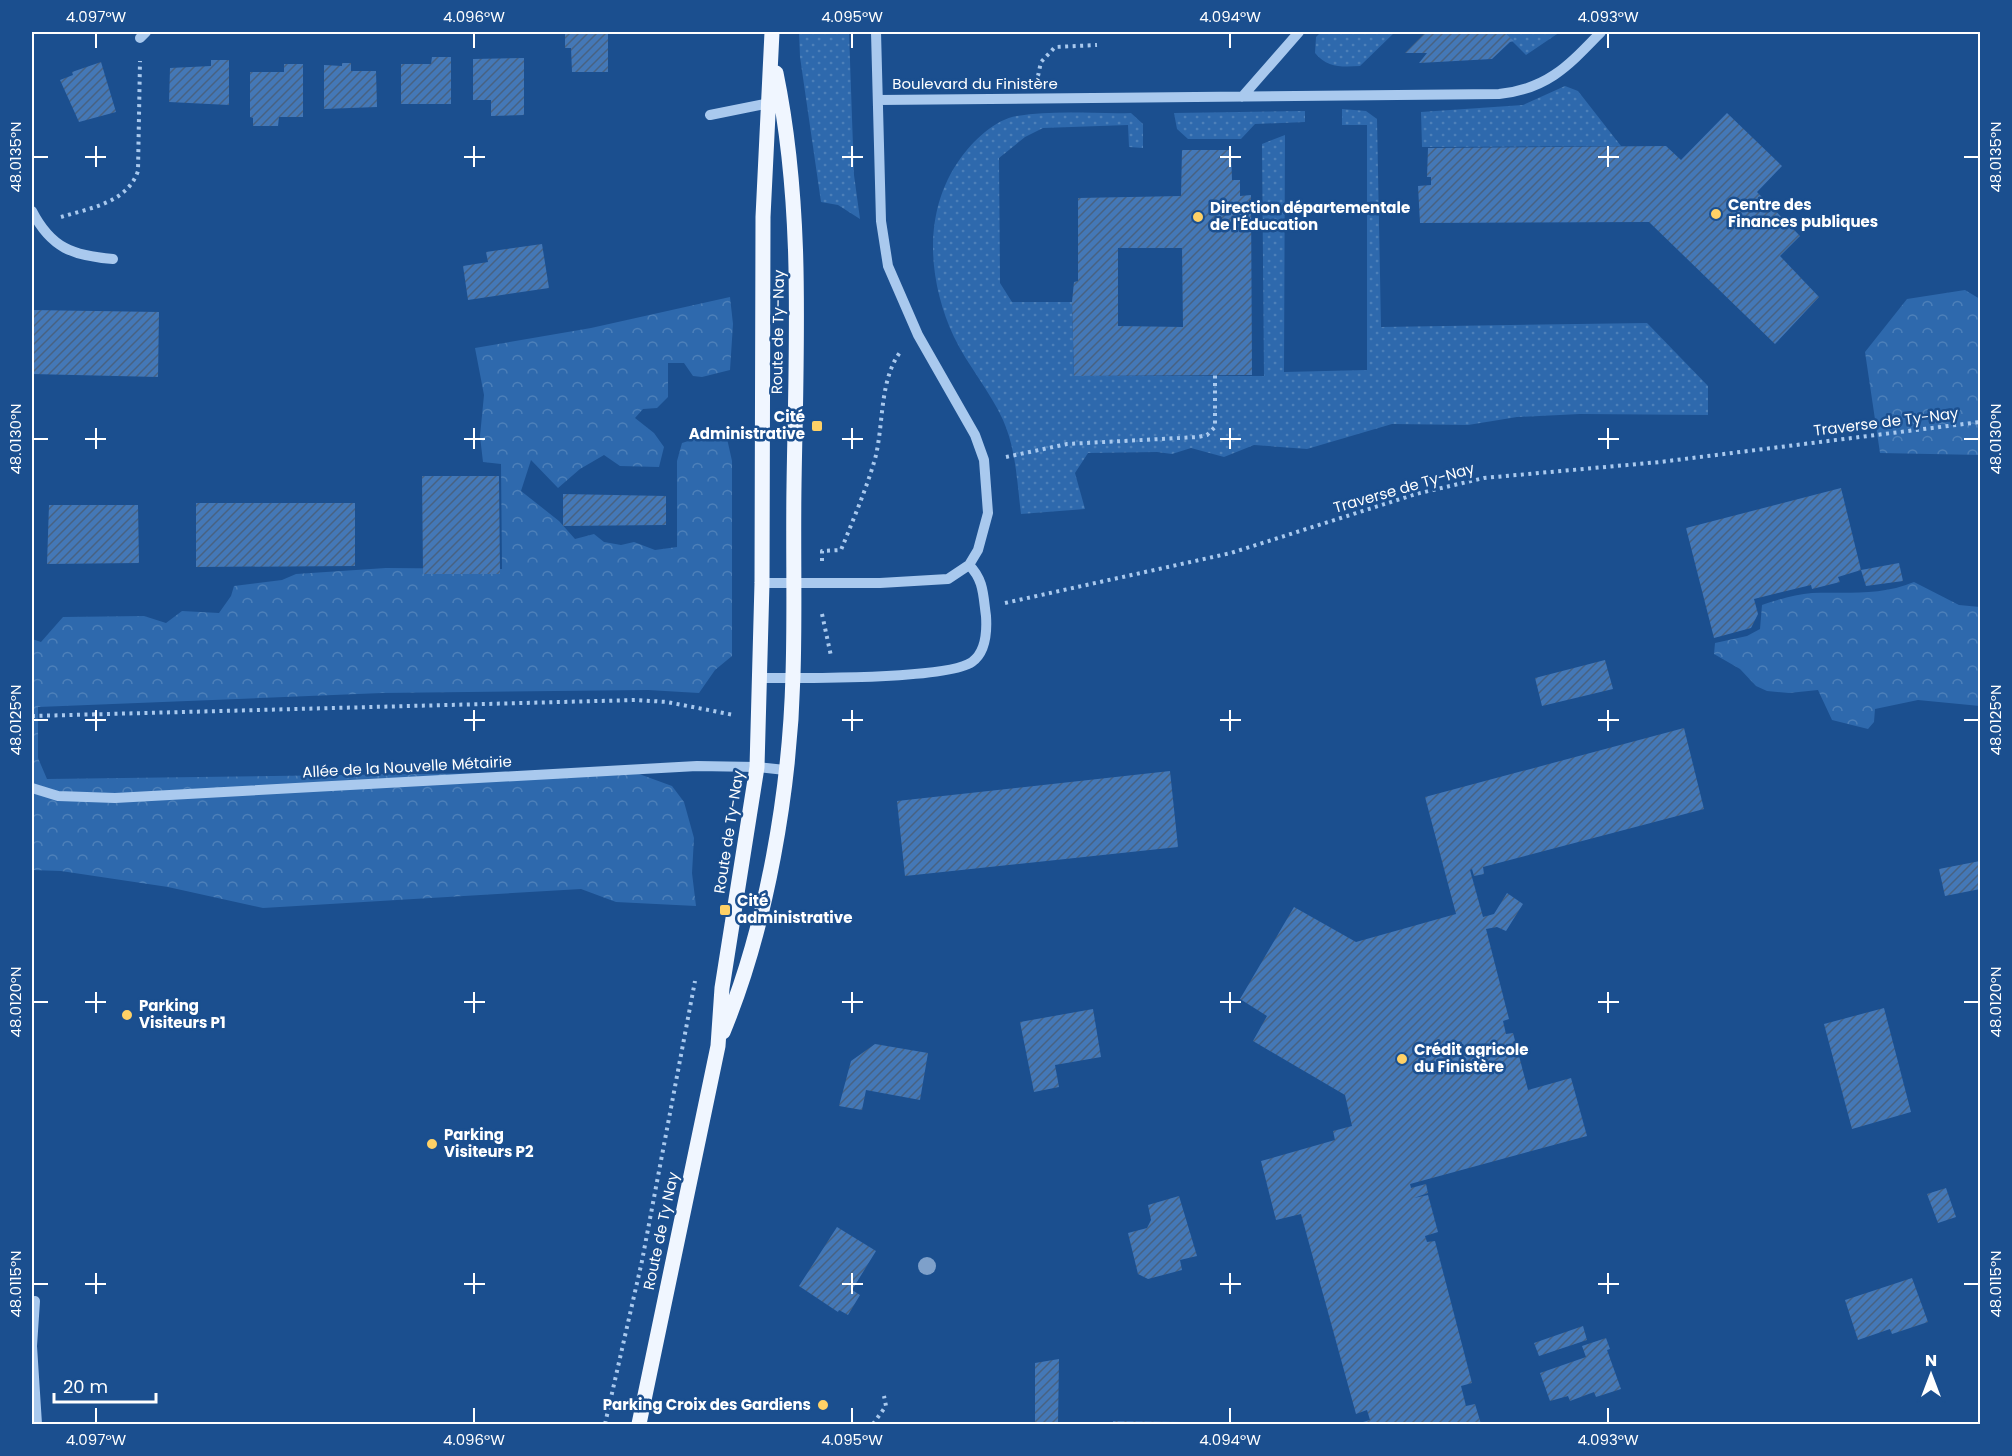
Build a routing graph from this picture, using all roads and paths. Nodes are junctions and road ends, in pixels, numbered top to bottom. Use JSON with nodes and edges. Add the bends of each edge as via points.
{"nodes":[{"id":1,"x":772,"y":32,"type":"edge"},
{"id":2,"x":876,"y":32,"type":"edge"},
{"id":3,"x":1299,"y":32,"type":"edge"},
{"id":4,"x":1601,"y":32,"type":"edge"},
{"id":5,"x":143,"y":35,"type":"edge"},
{"id":6,"x":1097,"y":45,"type":"dead end"},
{"id":7,"x":1242,"y":97,"type":"junction"},
{"id":8,"x":1039,"y":99,"type":"junction"},
{"id":9,"x":878,"y":100,"type":"junction"},
{"id":10,"x":775,"y":102,"type":"junction"},
{"id":11,"x":710,"y":115,"type":"dead end"},
{"id":12,"x":32,"y":211,"type":"edge"},
{"id":13,"x":39,"y":224,"type":"junction"},
{"id":14,"x":113,"y":259,"type":"dead end"},
{"id":15,"x":918,"y":335,"type":"junction"},
{"id":16,"x":1215,"y":375,"type":"dead end"},
{"id":17,"x":1980,"y":422,"type":"edge"},
{"id":18,"x":1014,"y":456,"type":"dead end"},
{"id":19,"x":969,"y":565,"type":"junction"},
{"id":20,"x":762,"y":584,"type":"junction"},
{"id":21,"x":794,"y":585,"type":"junction"},
{"id":22,"x":822,"y":585,"type":"junction"},
{"id":23,"x":985,"y":607,"type":"junction"},
{"id":24,"x":761,"y":678,"type":"junction"},
{"id":25,"x":793,"y":678,"type":"junction"},
{"id":26,"x":832,"y":678,"type":"junction"},
{"id":27,"x":759,"y":715,"type":"junction"},
{"id":28,"x":32,"y":716,"type":"edge"},
{"id":29,"x":757,"y":767,"type":"junction"},
{"id":30,"x":785,"y":770,"type":"junction"},
{"id":31,"x":32,"y":788,"type":"edge"},
{"id":32,"x":718,"y":1046,"type":"junction"},
{"id":33,"x":35,"y":1301,"type":"dead end"},
{"id":34,"x":884,"y":1396,"type":"dead end"},
{"id":35,"x":37,"y":1425,"type":"edge"},
{"id":36,"x":639,"y":1425,"type":"edge"},
{"id":37,"x":873,"y":1425,"type":"edge"}],
"edges":[{"from":1,"to":10,"type":"main road","name":"Route de Ty-Nay"},
{"from":2,"to":9,"type":"street"},
{"from":3,"to":7,"type":"street"},
{"from":4,"to":7,"type":"street","name":"Boulevard du Finistère","via":[[1549,80],[1515,92]]},
{"from":5,"to":13,"type":"path","via":[[138,171],[133,187],[102,204]]},
{"from":6,"to":8,"type":"path","via":[[1055,47],[1046,54],[1038,71]]},
{"from":7,"to":8,"type":"street","name":"Boulevard du Finistère"},
{"from":8,"to":9,"type":"street","name":"Boulevard du Finistère"},
{"from":9,"to":15,"type":"street","name":"Boulevard du Finistère","via":[[885,248],[895,284]]},
{"from":10,"to":11,"type":"street"},
{"from":10,"to":20,"type":"main road","name":"Route de Ty-Nay","via":[[763,217]]},
{"from":10,"to":21,"type":"main road","name":"Route de Ty-Nay","via":[[796,216]]},
{"from":12,"to":13,"type":"street"},
{"from":13,"to":14,"type":"street","via":[[48,237],[72,252]]},
{"from":15,"to":19,"type":"street","name":"Boulevard du Finistère","via":[[969,423],[984,460],[988,513],[978,550]]},
{"from":15,"to":22,"type":"path","via":[[894,361],[875,458],[841,550],[822,551]]},
{"from":16,"to":18,"type":"path","via":[[1215,427],[1207,435],[1067,444]]},
{"from":17,"to":23,"type":"path","name":"Traverse de Ty-Nay","via":[[1660,462],[1484,477],[1416,494],[1232,553]]},
{"from":19,"to":22,"type":"street","via":[[948,579]]},
{"from":19,"to":23,"type":"street","via":[[982,584]]},
{"from":20,"to":21,"type":"street"},
{"from":20,"to":24,"type":"main road","name":"Route de Ty-Nay"},
{"from":21,"to":22,"type":"street"},
{"from":21,"to":25,"type":"main road","name":"Route de Ty-Nay"},
{"from":22,"to":26,"type":"path","via":[[822,617],[833,662]]},
{"from":23,"to":26,"type":"street","via":[[986,634],[981,652],[961,668]]},
{"from":24,"to":25,"type":"street"},
{"from":24,"to":27,"type":"main road","name":"Route de Ty-Nay"},
{"from":25,"to":26,"type":"street"},
{"from":25,"to":30,"type":"main road","name":"Route de Ty-Nay"},
{"from":27,"to":28,"type":"path","via":[[731,715],[636,700]]},
{"from":27,"to":29,"type":"main road","name":"Route de Ty-Nay"},
{"from":29,"to":30,"type":"street","name":"Allée de la Nouvelle Métairie"},
{"from":29,"to":31,"type":"street","name":"Allée de la Nouvelle Métairie","via":[[697,766],[115,798],[58,796]]},
{"from":29,"to":32,"type":"main road","name":"Route de Ty-Nay","via":[[723,988]]},
{"from":30,"to":32,"type":"main road","name":"Route de Ty-Nay","via":[[774,851],[753,947]]},
{"from":32,"to":36,"type":"main road","name":"Route de Ty Nay"},
{"from":33,"to":35,"type":"street","via":[[32,1346]]},
{"from":34,"to":37,"type":"path","via":[[886,1406]]}]}
